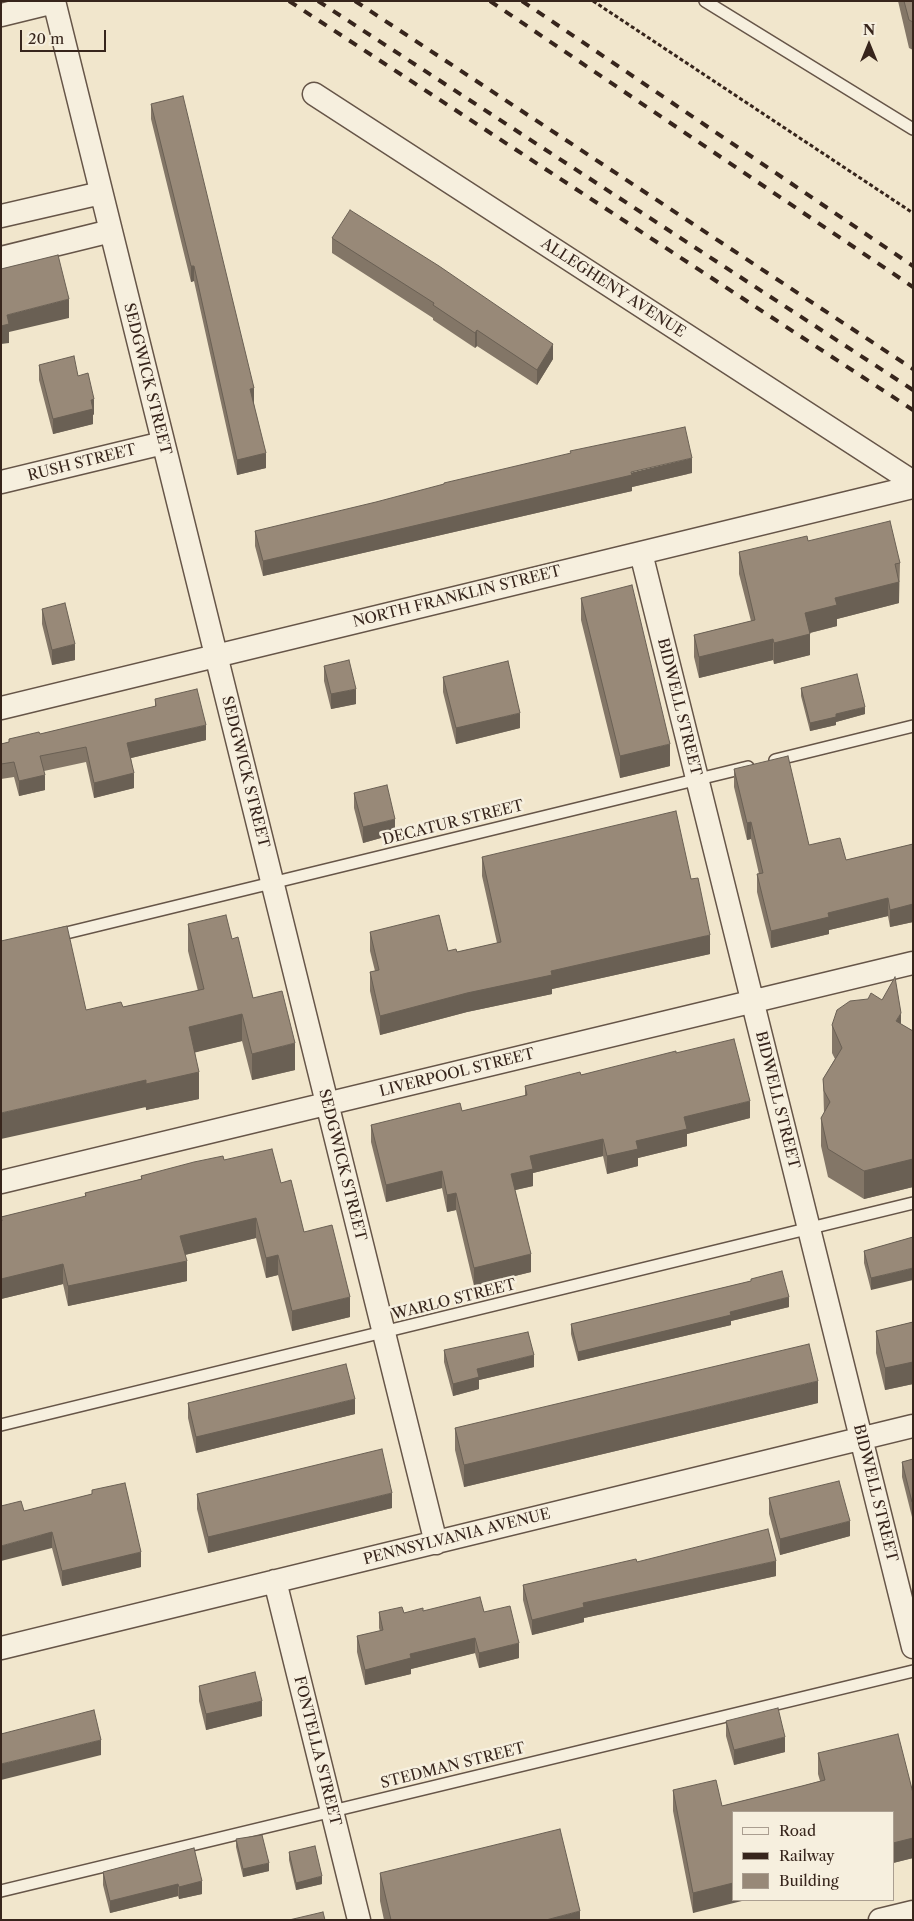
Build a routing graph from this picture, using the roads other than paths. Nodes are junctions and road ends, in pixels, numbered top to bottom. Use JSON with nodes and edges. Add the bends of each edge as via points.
{"nodes":[{"id":1,"x":705,"y":1,"type":"edge"},
{"id":2,"x":54,"y":2,"type":"edge"},
{"id":3,"x":1,"y":15,"type":"edge"},
{"id":4,"x":314,"y":94,"type":"dead end"},
{"id":5,"x":913,"y":129,"type":"edge"},
{"id":6,"x":102,"y":193,"type":"junction"},
{"id":7,"x":1,"y":216,"type":"edge"},
{"id":8,"x":111,"y":231,"type":"junction"},
{"id":9,"x":1,"y":258,"type":"edge"},
{"id":10,"x":164,"y":443,"type":"junction"},
{"id":11,"x":1,"y":482,"type":"edge"},
{"id":12,"x":913,"y":482,"type":"edge"},
{"id":13,"x":913,"y":487,"type":"edge"},
{"id":14,"x":641,"y":553,"type":"junction"},
{"id":15,"x":216,"y":656,"type":"junction"},
{"id":16,"x":1,"y":708,"type":"edge"},
{"id":17,"x":913,"y":726,"type":"edge"},
{"id":18,"x":697,"y":779,"type":"junction"},
{"id":19,"x":272,"y":883,"type":"junction"},
{"id":20,"x":40,"y":940,"type":"edge"},
{"id":21,"x":913,"y":963,"type":"edge"},
{"id":22,"x":752,"y":1002,"type":"junction"},
{"id":23,"x":327,"y":1104,"type":"junction"},
{"id":24,"x":1,"y":1182,"type":"edge"},
{"id":25,"x":913,"y":1203,"type":"edge"},
{"id":26,"x":809,"y":1229,"type":"junction"},
{"id":27,"x":384,"y":1332,"type":"junction"},
{"id":28,"x":1,"y":1425,"type":"edge"},
{"id":29,"x":913,"y":1426,"type":"edge"},
{"id":30,"x":861,"y":1439,"type":"junction"},
{"id":31,"x":436,"y":1542,"type":"junction"},
{"id":32,"x":275,"y":1581,"type":"junction"},
{"id":33,"x":913,"y":1647,"type":"edge"},
{"id":34,"x":1,"y":1648,"type":"edge"},
{"id":35,"x":913,"y":1671,"type":"edge"},
{"id":36,"x":332,"y":1811,"type":"junction"},
{"id":37,"x":1,"y":1891,"type":"edge"},
{"id":38,"x":913,"y":1912,"type":"edge"},
{"id":39,"x":359,"y":1920,"type":"edge"},
{"id":40,"x":880,"y":1920,"type":"edge"}],
"edges":[{"from":1,"to":5,"type":"lane"},
{"from":2,"to":3,"type":"street"},
{"from":2,"to":6,"type":"street","name":"SEDGWICK STREET"},
{"from":4,"to":12,"type":"street","name":"ALLEGHENY AVENUE"},
{"from":6,"to":7,"type":"street"},
{"from":6,"to":8,"type":"street","name":"SEDGWICK STREET"},
{"from":8,"to":9,"type":"street"},
{"from":8,"to":10,"type":"street","name":"SEDGWICK STREET"},
{"from":10,"to":11,"type":"street","name":"RUSH STREET"},
{"from":10,"to":15,"type":"street","name":"SEDGWICK STREET"},
{"from":13,"to":14,"type":"street","name":"NORTH FRANKLIN STREET"},
{"from":14,"to":15,"type":"street","name":"NORTH FRANKLIN STREET"},
{"from":14,"to":18,"type":"street","name":"BIDWELL STREET"},
{"from":15,"to":16,"type":"street","name":"NORTH FRANKLIN STREET"},
{"from":15,"to":19,"type":"street","name":"SEDGWICK STREET"},
{"from":17,"to":18,"type":"lane","name":"DECATUR STREET"},
{"from":18,"to":19,"type":"lane","name":"DECATUR STREET"},
{"from":18,"to":22,"type":"street","name":"BIDWELL STREET"},
{"from":19,"to":20,"type":"lane","name":"DECATUR STREET"},
{"from":19,"to":23,"type":"street","name":"SEDGWICK STREET"},
{"from":21,"to":22,"type":"street","name":"LIVERPOOL STREET"},
{"from":22,"to":23,"type":"street","name":"LIVERPOOL STREET"},
{"from":22,"to":26,"type":"street","name":"BIDWELL STREET"},
{"from":23,"to":24,"type":"street","name":"LIVERPOOL STREET"},
{"from":23,"to":27,"type":"street","name":"SEDGWICK STREET"},
{"from":25,"to":26,"type":"lane","name":"WARLO STREET"},
{"from":26,"to":27,"type":"lane","name":"WARLO STREET"},
{"from":26,"to":30,"type":"street","name":"BIDWELL STREET"},
{"from":27,"to":28,"type":"lane","name":"WARLO STREET"},
{"from":27,"to":31,"type":"street","name":"SEDGWICK STREET"},
{"from":29,"to":30,"type":"street","name":"PENNSYLVANIA AVENUE"},
{"from":30,"to":31,"type":"street","name":"PENNSYLVANIA AVENUE"},
{"from":30,"to":33,"type":"street","name":"BIDWELL STREET"},
{"from":31,"to":32,"type":"street","name":"PENNSYLVANIA AVENUE"},
{"from":32,"to":34,"type":"street","name":"PENNSYLVANIA AVENUE"},
{"from":32,"to":36,"type":"street","name":"FONTELLA STREET"},
{"from":35,"to":36,"type":"lane","name":"STEDMAN STREET"},
{"from":36,"to":37,"type":"lane","name":"STEDMAN STREET"},
{"from":36,"to":39,"type":"street","name":"FONTELLA STREET"},
{"from":38,"to":40,"type":"street"}]}
